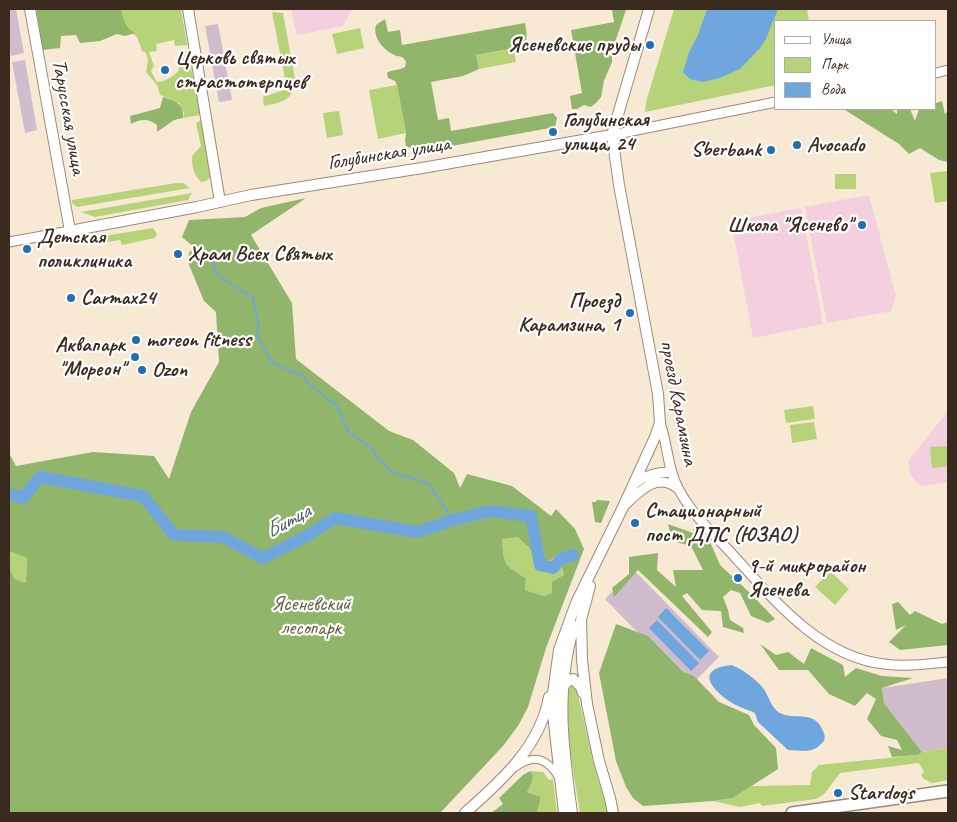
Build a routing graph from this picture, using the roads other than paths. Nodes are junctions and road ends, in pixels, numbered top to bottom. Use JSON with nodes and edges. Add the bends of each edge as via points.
{"nodes":[{"id":1,"x":30,"y":9,"type":"edge"},
{"id":2,"x":188,"y":9,"type":"edge"},
{"id":3,"x":649,"y":9,"type":"edge"},
{"id":4,"x":774,"y":102,"type":"edge"},
{"id":5,"x":612,"y":134,"type":"junction"},
{"id":6,"x":220,"y":202,"type":"junction"},
{"id":7,"x":70,"y":231,"type":"junction"},
{"id":8,"x":9,"y":242,"type":"edge"},
{"id":9,"x":660,"y":423,"type":"junction"},
{"id":10,"x":671,"y":472,"type":"junction"},
{"id":11,"x":634,"y":484,"type":"junction"},
{"id":12,"x":678,"y":488,"type":"junction"},
{"id":13,"x":624,"y":507,"type":"junction"},
{"id":14,"x":594,"y":568,"type":"junction"},
{"id":15,"x":557,"y":662,"type":"junction"},
{"id":16,"x":948,"y":662,"type":"edge"},
{"id":17,"x":562,"y":692,"type":"junction"},
{"id":18,"x":586,"y":704,"type":"junction"},
{"id":19,"x":507,"y":774,"type":"junction"},
{"id":20,"x":559,"y":778,"type":"junction"},
{"id":21,"x":948,"y":791,"type":"edge"},
{"id":22,"x":486,"y":796,"type":"junction"},
{"id":23,"x":610,"y":798,"type":"junction"},
{"id":24,"x":568,"y":811,"type":"edge"},
{"id":25,"x":465,"y":813,"type":"edge"},
{"id":26,"x":474,"y":813,"type":"edge"},
{"id":27,"x":613,"y":813,"type":"edge"},
{"id":28,"x":621,"y":813,"type":"edge"},
{"id":29,"x":792,"y":813,"type":"edge"}],
"edges":[{"from":1,"to":7,"type":"main road","name":"Тарусская улица"},
{"from":2,"to":6,"type":"main road"},
{"from":3,"to":5,"type":"main road"},
{"from":4,"to":5,"type":"street","name":"Голубинская улица"},
{"from":5,"to":6,"type":"main road","name":"Голубинская улица"},
{"from":5,"to":9,"type":"main road","name":"проезд Карамзина","via":[[658,394]]},
{"from":6,"to":7,"type":"main road","name":"Голубинская улица"},
{"from":7,"to":8,"type":"street","name":"Голубинская улица"},
{"from":9,"to":10,"type":"street","name":"проезд Карамзина"},
{"from":9,"to":11,"type":"main road"},
{"from":10,"to":11,"type":"street","via":[[642,478]]},
{"from":10,"to":12,"type":"street","name":"проезд Карамзина"},
{"from":11,"to":13,"type":"main road"},
{"from":12,"to":13,"type":"street","via":[[665,481],[655,482]]},
{"from":12,"to":16,"type":"street","name":"проезд Карамзина","via":[[698,518],[784,609],[827,643],[882,664]]},
{"from":13,"to":14,"type":"main road"},
{"from":14,"to":15,"type":"main road","via":[[566,628]]},
{"from":14,"to":17,"type":"main road","via":[[573,627]]},
{"from":14,"to":18,"type":"main road","via":[[580,627]]},
{"from":15,"to":19,"type":"main road","via":[[540,726]]},
{"from":15,"to":20,"type":"main road","via":[[553,714]]},
{"from":17,"to":18,"type":"main road","via":[[565,683],[573,679],[581,687]]},
{"from":17,"to":24,"type":"main road"},
{"from":18,"to":23,"type":"main road"},
{"from":19,"to":20,"type":"street","via":[[521,764],[537,759],[550,764]]},
{"from":19,"to":22,"type":"main road"},
{"from":20,"to":24,"type":"main road"},
{"from":21,"to":29,"type":"highway"},
{"from":22,"to":25,"type":"main road"},
{"from":22,"to":26,"type":"street"},
{"from":23,"to":27,"type":"main road"},
{"from":23,"to":28,"type":"main road"}]}
